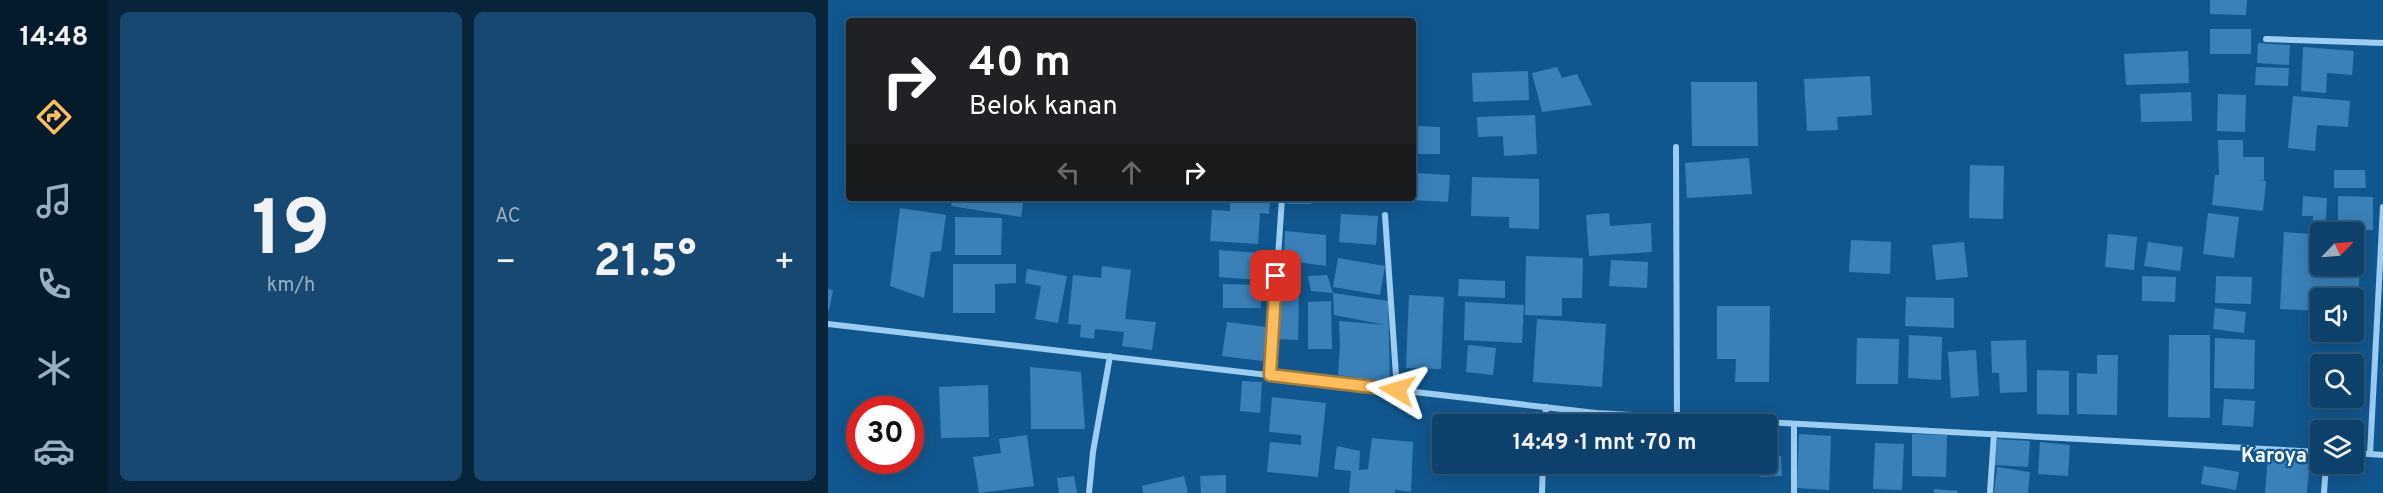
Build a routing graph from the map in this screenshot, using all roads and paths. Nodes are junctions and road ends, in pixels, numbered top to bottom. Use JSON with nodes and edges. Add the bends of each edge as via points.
{"nodes":[{"id":1,"x":2266,"y":39,"type":"dead end"},
{"id":2,"x":2383,"y":43,"type":"edge"},
{"id":3,"x":1676,"y":147,"type":"dead end"},
{"id":4,"x":1282,"y":201,"type":"edge"},
{"id":5,"x":2383,"y":207,"type":"edge"},
{"id":6,"x":1385,"y":215,"type":"dead end"},
{"id":7,"x":828,"y":324,"type":"edge"},
{"id":8,"x":1110,"y":356,"type":"junction"},
{"id":9,"x":1270,"y":375,"type":"junction"},
{"id":10,"x":1397,"y":390,"type":"junction"},
{"id":11,"x":1546,"y":407,"type":"junction"},
{"id":12,"x":1546,"y":414,"type":"edge"},
{"id":13,"x":1616,"y":414,"type":"edge"},
{"id":14,"x":1677,"y":414,"type":"edge"},
{"id":15,"x":1777,"y":422,"type":"edge"},
{"id":16,"x":1794,"y":423,"type":"junction"},
{"id":17,"x":1994,"y":434,"type":"junction"},
{"id":18,"x":2310,"y":451,"type":"edge"},
{"id":19,"x":2364,"y":454,"type":"edge"},
{"id":20,"x":2370,"y":454,"type":"junction"},
{"id":21,"x":2383,"y":455,"type":"edge"},
{"id":22,"x":1543,"y":474,"type":"edge"},
{"id":23,"x":2325,"y":474,"type":"edge"},
{"id":24,"x":1089,"y":493,"type":"edge"},
{"id":25,"x":1542,"y":493,"type":"edge"},
{"id":26,"x":1794,"y":493,"type":"edge"},
{"id":27,"x":1990,"y":493,"type":"edge"},
{"id":28,"x":2324,"y":493,"type":"edge"}],
"edges":[{"from":1,"to":2,"type":"street"},
{"from":3,"to":14,"type":"street"},
{"from":4,"to":9,"type":"street"},
{"from":5,"to":20,"type":"street"},
{"from":6,"to":10,"type":"street"},
{"from":7,"to":8,"type":"street"},
{"from":8,"to":9,"type":"street"},
{"from":8,"to":24,"type":"street"},
{"from":9,"to":10,"type":"street"},
{"from":10,"to":11,"type":"street"},
{"from":11,"to":12,"type":"street"},
{"from":11,"to":13,"type":"street"},
{"from":15,"to":16,"type":"street"},
{"from":16,"to":17,"type":"street"},
{"from":16,"to":26,"type":"street"},
{"from":17,"to":18,"type":"street"},
{"from":17,"to":27,"type":"street"},
{"from":19,"to":20,"type":"street"},
{"from":20,"to":21,"type":"street"},
{"from":22,"to":25,"type":"street"},
{"from":23,"to":28,"type":"street"}]}
